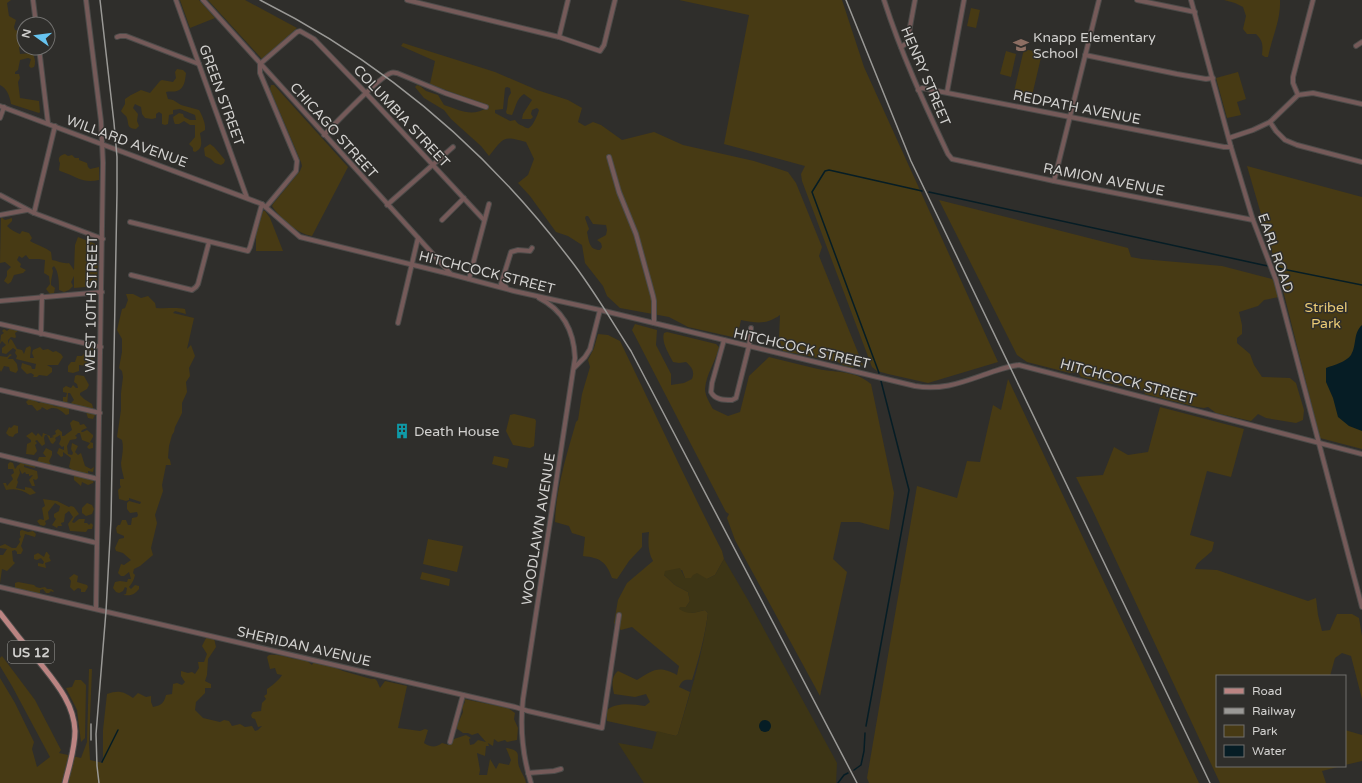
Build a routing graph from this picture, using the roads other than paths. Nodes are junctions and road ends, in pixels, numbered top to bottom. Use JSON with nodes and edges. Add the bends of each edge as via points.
{"nodes":[{"id":1,"x":33,"y":0,"type":"edge"},
{"id":2,"x":86,"y":0,"type":"edge"},
{"id":3,"x":176,"y":0,"type":"edge"},
{"id":4,"x":202,"y":0,"type":"edge"},
{"id":5,"x":407,"y":0,"type":"edge"},
{"id":6,"x":568,"y":0,"type":"edge"},
{"id":7,"x":615,"y":0,"type":"edge"},
{"id":8,"x":884,"y":0,"type":"edge"},
{"id":9,"x":915,"y":0,"type":"edge"},
{"id":10,"x":964,"y":0,"type":"edge"},
{"id":11,"x":1099,"y":0,"type":"edge"},
{"id":12,"x":1137,"y":0,"type":"edge"},
{"id":13,"x":1191,"y":0,"type":"edge"},
{"id":14,"x":1313,"y":0,"type":"edge"},
{"id":15,"x":1195,"y":12,"type":"junction"},
{"id":16,"x":35,"y":16,"type":"edge"},
{"id":17,"x":117,"y":37,"type":"dead end"},
{"id":18,"x":558,"y":37,"type":"junction"},
{"id":19,"x":1362,"y":42,"type":"edge"},
{"id":20,"x":1356,"y":46,"type":"dead end"},
{"id":21,"x":901,"y":47,"type":"junction"},
{"id":22,"x":1085,"y":55,"type":"junction"},
{"id":23,"x":40,"y":56,"type":"edge"},
{"id":24,"x":199,"y":64,"type":"junction"},
{"id":25,"x":260,"y":64,"type":"junction"},
{"id":26,"x":1213,"y":78,"type":"junction"},
{"id":27,"x":918,"y":90,"type":"junction"},
{"id":28,"x":946,"y":92,"type":"junction"},
{"id":29,"x":366,"y":93,"type":"junction"},
{"id":30,"x":1298,"y":95,"type":"junction"},
{"id":31,"x":1362,"y":104,"type":"edge"},
{"id":32,"x":2,"y":106,"type":"edge"},
{"id":33,"x":486,"y":107,"type":"dead end"},
{"id":34,"x":0,"y":118,"type":"edge"},
{"id":35,"x":1070,"y":118,"type":"junction"},
{"id":36,"x":1270,"y":122,"type":"junction"},
{"id":37,"x":48,"y":123,"type":"junction"},
{"id":38,"x":55,"y":126,"type":"junction"},
{"id":39,"x":324,"y":135,"type":"junction"},
{"id":40,"x":1229,"y":138,"type":"junction"},
{"id":41,"x":103,"y":144,"type":"junction"},
{"id":42,"x":452,"y":147,"type":"dead end"},
{"id":43,"x":1231,"y":147,"type":"junction"},
{"id":44,"x":609,"y":157,"type":"dead end"},
{"id":45,"x":952,"y":159,"type":"joint"},
{"id":46,"x":1362,"y":162,"type":"edge"},
{"id":47,"x":432,"y":164,"type":"junction"},
{"id":48,"x":1054,"y":181,"type":"junction"},
{"id":49,"x":0,"y":195,"type":"edge"},
{"id":50,"x":247,"y":198,"type":"junction"},
{"id":51,"x":464,"y":198,"type":"junction"},
{"id":52,"x":262,"y":204,"type":"junction"},
{"id":53,"x":489,"y":204,"type":"dead end"},
{"id":54,"x":387,"y":205,"type":"junction"},
{"id":55,"x":266,"y":207,"type":"junction"},
{"id":56,"x":28,"y":210,"type":"junction"},
{"id":57,"x":34,"y":213,"type":"junction"},
{"id":58,"x":0,"y":214,"type":"edge"},
{"id":59,"x":442,"y":220,"type":"dead end"},
{"id":60,"x":484,"y":220,"type":"junction"},
{"id":61,"x":1253,"y":220,"type":"junction"},
{"id":62,"x":130,"y":222,"type":"dead end"},
{"id":63,"x":418,"y":238,"type":"junction"},
{"id":64,"x":103,"y":239,"type":"junction"},
{"id":65,"x":209,"y":242,"type":"junction"},
{"id":66,"x":532,"y":248,"type":"dead end"},
{"id":67,"x":412,"y":264,"type":"junction"},
{"id":68,"x":450,"y":274,"type":"junction"},
{"id":69,"x":131,"y":275,"type":"dead end"},
{"id":70,"x":469,"y":279,"type":"junction"},
{"id":71,"x":514,"y":291,"type":"junction"},
{"id":72,"x":102,"y":292,"type":"junction"},
{"id":73,"x":533,"y":295,"type":"junction"},
{"id":74,"x":42,"y":296,"type":"junction"},
{"id":75,"x":0,"y":301,"type":"edge"},
{"id":76,"x":600,"y":310,"type":"junction"},
{"id":77,"x":398,"y":323,"type":"dead end"},
{"id":78,"x":654,"y":323,"type":"junction"},
{"id":79,"x":0,"y":324,"type":"edge"},
{"id":80,"x":751,"y":328,"type":"dead end"},
{"id":81,"x":41,"y":334,"type":"junction"},
{"id":82,"x":724,"y":340,"type":"junction"},
{"id":83,"x":749,"y":346,"type":"junction"},
{"id":84,"x":101,"y":347,"type":"junction"},
{"id":85,"x":574,"y":368,"type":"junction"},
{"id":86,"x":0,"y":390,"type":"edge"},
{"id":87,"x":100,"y":413,"type":"junction"},
{"id":88,"x":1319,"y":442,"type":"junction"},
{"id":89,"x":1362,"y":454,"type":"edge"},
{"id":90,"x":0,"y":455,"type":"edge"},
{"id":91,"x":98,"y":479,"type":"junction"},
{"id":92,"x":0,"y":520,"type":"edge"},
{"id":93,"x":97,"y":543,"type":"junction"},
{"id":94,"x":0,"y":587,"type":"edge"},
{"id":95,"x":1362,"y":607,"type":"edge"},
{"id":96,"x":96,"y":608,"type":"junction"},
{"id":97,"x":0,"y":613,"type":"edge"},
{"id":98,"x":619,"y":615,"type":"dead end"},
{"id":99,"x":463,"y":695,"type":"junction"},
{"id":100,"x":522,"y":710,"type":"junction"},
{"id":101,"x":450,"y":742,"type":"dead end"},
{"id":102,"x":560,"y":769,"type":"dead end"},
{"id":103,"x":528,"y":773,"type":"junction"},
{"id":104,"x":65,"y":783,"type":"edge"},
{"id":105,"x":531,"y":783,"type":"edge"}],
"edges":[{"from":1,"to":16,"type":"street"},
{"from":2,"to":41,"type":"street","name":"WEST 10TH STREET"},
{"from":3,"to":24,"type":"street","name":"GREEN STREET"},
{"from":4,"to":25,"type":"street","name":"CHICAGO STREET"},
{"from":5,"to":18,"type":"street"},
{"from":6,"to":18,"type":"street"},
{"from":7,"to":18,"type":"street","via":[[604,45],[600,51]]},
{"from":8,"to":21,"type":"street","name":"HENRY STREET"},
{"from":9,"to":21,"type":"street","via":[[907,43]]},
{"from":10,"to":28,"type":"street"},
{"from":11,"to":22,"type":"street"},
{"from":12,"to":15,"type":"street"},
{"from":13,"to":15,"type":"street","name":"EARL ROAD"},
{"from":14,"to":30,"type":"street","via":[[1293,77]]},
{"from":15,"to":26,"type":"street","name":"EARL ROAD"},
{"from":17,"to":24,"type":"street","via":[[126,36]]},
{"from":19,"to":20,"type":"street"},
{"from":21,"to":27,"type":"street","name":"HENRY STREET"},
{"from":22,"to":26,"type":"street","via":[[1176,74]]},
{"from":22,"to":35,"type":"street"},
{"from":23,"to":37,"type":"street"},
{"from":24,"to":50,"type":"street","name":"GREEN STREET"},
{"from":25,"to":29,"type":"street","name":"COLUMBIA STREET","via":[[300,31],[314,39]]},
{"from":25,"to":39,"type":"street","name":"CHICAGO STREET"},
{"from":25,"to":55,"type":"street","via":[[260,73],[297,161],[296,171]]},
{"from":26,"to":40,"type":"street","name":"EARL ROAD"},
{"from":27,"to":28,"type":"street","name":"REDPATH AVENUE","via":[[922,88]]},
{"from":27,"to":45,"type":"street","name":"HENRY STREET"},
{"from":28,"to":35,"type":"street","name":"REDPATH AVENUE"},
{"from":29,"to":33,"type":"street","via":[[384,76],[397,73]]},
{"from":29,"to":39,"type":"street"},
{"from":29,"to":47,"type":"street","name":"COLUMBIA STREET"},
{"from":30,"to":31,"type":"street","via":[[1313,93]]},
{"from":30,"to":36,"type":"street"},
{"from":32,"to":34,"type":"street"},
{"from":32,"to":37,"type":"street","name":"WILLARD AVENUE"},
{"from":35,"to":43,"type":"street","name":"REDPATH AVENUE","via":[[1224,148]]},
{"from":35,"to":48,"type":"street"},
{"from":36,"to":40,"type":"street"},
{"from":36,"to":46,"type":"street","via":[[1285,140]]},
{"from":37,"to":38,"type":"street","name":"WILLARD AVENUE"},
{"from":38,"to":41,"type":"street","name":"WILLARD AVENUE"},
{"from":38,"to":57,"type":"street"},
{"from":39,"to":54,"type":"street","name":"CHICAGO STREET"},
{"from":40,"to":43,"type":"street","name":"EARL ROAD"},
{"from":41,"to":50,"type":"street","name":"WILLARD AVENUE"},
{"from":41,"to":64,"type":"street","name":"WEST 10TH STREET"},
{"from":42,"to":47,"type":"street"},
{"from":43,"to":61,"type":"street","name":"EARL ROAD"},
{"from":44,"to":78,"type":"street","via":[[619,192],[636,234],[654,301]]},
{"from":45,"to":48,"type":"street","name":"RAMION AVENUE"},
{"from":47,"to":51,"type":"street","name":"COLUMBIA STREET"},
{"from":47,"to":54,"type":"street"},
{"from":48,"to":61,"type":"street","name":"RAMION AVENUE"},
{"from":49,"to":56,"type":"street"},
{"from":50,"to":52,"type":"street","name":"HITCHCOCK STREET"},
{"from":51,"to":59,"type":"street"},
{"from":51,"to":60,"type":"street","name":"COLUMBIA STREET"},
{"from":52,"to":55,"type":"street","name":"HITCHCOCK STREET"},
{"from":52,"to":65,"type":"street","via":[[248,251]]},
{"from":53,"to":60,"type":"street"},
{"from":54,"to":63,"type":"street","name":"CHICAGO STREET"},
{"from":55,"to":67,"type":"street","name":"HITCHCOCK STREET","via":[[300,237]]},
{"from":56,"to":57,"type":"street"},
{"from":56,"to":58,"type":"street"},
{"from":57,"to":64,"type":"street"},
{"from":60,"to":70,"type":"street"},
{"from":61,"to":88,"type":"street","name":"EARL ROAD","via":[[1276,280]]},
{"from":62,"to":65,"type":"street"},
{"from":63,"to":67,"type":"street"},
{"from":63,"to":68,"type":"street","name":"CHICAGO STREET"},
{"from":64,"to":72,"type":"street","name":"WEST 10TH STREET"},
{"from":65,"to":69,"type":"street","via":[[198,284],[192,290]]},
{"from":66,"to":71,"type":"street","via":[[530,252],[511,252],[501,284]]},
{"from":67,"to":68,"type":"street","name":"HITCHCOCK STREET"},
{"from":67,"to":77,"type":"street"},
{"from":68,"to":70,"type":"street","name":"HITCHCOCK STREET"},
{"from":70,"to":71,"type":"street","name":"HITCHCOCK STREET"},
{"from":71,"to":73,"type":"street","name":"HITCHCOCK STREET"},
{"from":72,"to":74,"type":"street"},
{"from":72,"to":84,"type":"street","name":"WEST 10TH STREET"},
{"from":73,"to":76,"type":"street","name":"HITCHCOCK STREET"},
{"from":73,"to":85,"type":"street","name":"WOODLAWN AVENUE","via":[[553,307],[565,322],[574,344]]},
{"from":74,"to":75,"type":"street"},
{"from":74,"to":81,"type":"street"},
{"from":76,"to":78,"type":"street","name":"HITCHCOCK STREET"},
{"from":76,"to":85,"type":"street","via":[[590,349]]},
{"from":78,"to":82,"type":"street","name":"HITCHCOCK STREET"},
{"from":79,"to":81,"type":"street"},
{"from":80,"to":83,"type":"street"},
{"from":81,"to":84,"type":"street"},
{"from":82,"to":83,"type":"street","name":"HITCHCOCK STREET"},
{"from":82,"to":83,"type":"street","via":[[711,389],[717,398],[736,398]]},
{"from":83,"to":88,"type":"street","name":"HITCHCOCK STREET","via":[[928,388],[956,384],[1019,365]]},
{"from":84,"to":87,"type":"street","name":"WEST 10TH STREET"},
{"from":85,"to":100,"type":"street","name":"WOODLAWN AVENUE"},
{"from":86,"to":87,"type":"street"},
{"from":87,"to":91,"type":"street","name":"WEST 10TH STREET"},
{"from":88,"to":89,"type":"street","name":"HITCHCOCK STREET"},
{"from":88,"to":95,"type":"street","name":"EARL ROAD"},
{"from":90,"to":91,"type":"street"},
{"from":91,"to":93,"type":"street","name":"WEST 10TH STREET"},
{"from":92,"to":93,"type":"street"},
{"from":93,"to":96,"type":"street","name":"WEST 10TH STREET"},
{"from":94,"to":96,"type":"street","name":"SHERIDAN AVENUE"},
{"from":96,"to":99,"type":"street","name":"SHERIDAN AVENUE"},
{"from":97,"to":104,"type":"main road","number":"US 12","via":[[62,691],[71,710],[75,730],[74,749]]},
{"from":98,"to":100,"type":"street","name":"SHERIDAN AVENUE","via":[[602,728]]},
{"from":99,"to":100,"type":"street","name":"SHERIDAN AVENUE"},
{"from":99,"to":101,"type":"street"},
{"from":100,"to":103,"type":"street","name":"WOODLAWN AVENUE"},
{"from":102,"to":103,"type":"street"},
{"from":103,"to":105,"type":"street","name":"WOODLAWN AVENUE"}]}
